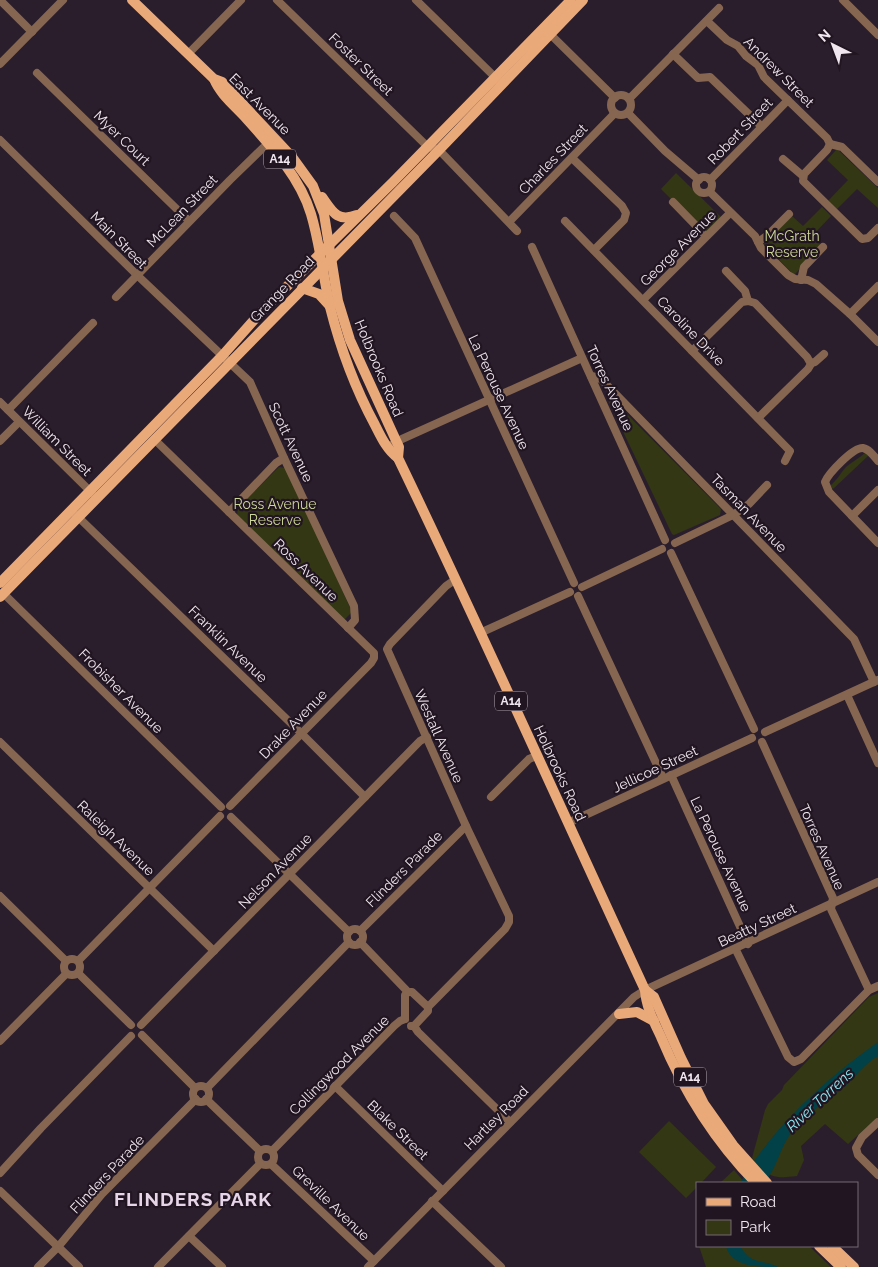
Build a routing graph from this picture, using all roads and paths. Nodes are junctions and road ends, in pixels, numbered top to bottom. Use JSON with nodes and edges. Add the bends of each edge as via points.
{"nodes":[{"id":1,"x":0,"y":0,"type":"edge"},
{"id":2,"x":63,"y":0,"type":"edge"},
{"id":3,"x":132,"y":0,"type":"edge"},
{"id":4,"x":242,"y":0,"type":"edge"},
{"id":5,"x":277,"y":0,"type":"edge"},
{"id":6,"x":416,"y":0,"type":"edge"},
{"id":7,"x":571,"y":0,"type":"edge"},
{"id":8,"x":583,"y":0,"type":"edge"},
{"id":9,"x":843,"y":0,"type":"edge"},
{"id":10,"x":719,"y":8,"type":"dead end"},
{"id":11,"x":707,"y":21,"type":"junction"},
{"id":12,"x":547,"y":31,"type":"junction"},
{"id":13,"x":32,"y":32,"type":"junction"},
{"id":14,"x":878,"y":35,"type":"edge"},
{"id":15,"x":188,"y":54,"type":"junction"},
{"id":16,"x":673,"y":54,"type":"junction"},
{"id":17,"x":0,"y":64,"type":"edge"},
{"id":18,"x":37,"y":72,"type":"dead end"},
{"id":19,"x":214,"y":79,"type":"junction"},
{"id":20,"x":499,"y":80,"type":"junction"},
{"id":21,"x":615,"y":98,"type":"junction"},
{"id":22,"x":629,"y":99,"type":"junction"},
{"id":23,"x":788,"y":100,"type":"junction"},
{"id":24,"x":615,"y":113,"type":"junction"},
{"id":25,"x":628,"y":113,"type":"junction"},
{"id":26,"x":761,"y":126,"type":"junction"},
{"id":27,"x":0,"y":140,"type":"edge"},
{"id":28,"x":267,"y":144,"type":"junction"},
{"id":29,"x":830,"y":144,"type":"junction"},
{"id":30,"x":428,"y":147,"type":"junction"},
{"id":31,"x":439,"y":150,"type":"junction"},
{"id":32,"x":572,"y":158,"type":"junction"},
{"id":33,"x":782,"y":159,"type":"dead end"},
{"id":34,"x":803,"y":176,"type":"junction"},
{"id":35,"x":699,"y":180,"type":"junction"},
{"id":36,"x":710,"y":180,"type":"junction"},
{"id":37,"x":878,"y":182,"type":"edge"},
{"id":38,"x":313,"y":186,"type":"junction"},
{"id":39,"x":710,"y":192,"type":"junction"},
{"id":40,"x":673,"y":202,"type":"dead end"},
{"id":41,"x":730,"y":213,"type":"junction"},
{"id":42,"x":360,"y":214,"type":"junction"},
{"id":43,"x":789,"y":214,"type":"dead end"},
{"id":44,"x":394,"y":216,"type":"dead end"},
{"id":45,"x":189,"y":221,"type":"junction"},
{"id":46,"x":565,"y":221,"type":"dead end"},
{"id":47,"x":508,"y":222,"type":"junction"},
{"id":48,"x":878,"y":228,"type":"edge"},
{"id":49,"x":517,"y":231,"type":"dead end"},
{"id":50,"x":706,"y":236,"type":"junction"},
{"id":51,"x":758,"y":242,"type":"junction"},
{"id":52,"x":532,"y":247,"type":"dead end"},
{"id":53,"x":823,"y":247,"type":"dead end"},
{"id":54,"x":325,"y":249,"type":"junction"},
{"id":55,"x":594,"y":250,"type":"junction"},
{"id":56,"x":328,"y":262,"type":"junction"},
{"id":57,"x":726,"y":271,"type":"dead end"},
{"id":58,"x":137,"y":275,"type":"junction"},
{"id":59,"x":801,"y":280,"type":"junction"},
{"id":60,"x":878,"y":286,"type":"edge"},
{"id":61,"x":302,"y":288,"type":"junction"},
{"id":62,"x":116,"y":297,"type":"dead end"},
{"id":63,"x":643,"y":300,"type":"junction"},
{"id":64,"x":748,"y":301,"type":"junction"},
{"id":65,"x":330,"y":306,"type":"junction"},
{"id":66,"x":850,"y":314,"type":"junction"},
{"id":67,"x":93,"y":323,"type":"dead end"},
{"id":68,"x":878,"y":342,"type":"edge"},
{"id":69,"x":692,"y":351,"type":"junction"},
{"id":70,"x":824,"y":354,"type":"dead end"},
{"id":71,"x":582,"y":358,"type":"junction"},
{"id":72,"x":226,"y":359,"type":"junction"},
{"id":73,"x":811,"y":363,"type":"junction"},
{"id":74,"x":591,"y":376,"type":"junction"},
{"id":75,"x":489,"y":400,"type":"junction"},
{"id":76,"x":0,"y":402,"type":"edge"},
{"id":77,"x":8,"y":410,"type":"junction"},
{"id":78,"x":758,"y":418,"type":"junction"},
{"id":79,"x":20,"y":422,"type":"junction"},
{"id":80,"x":154,"y":439,"type":"junction"},
{"id":81,"x":0,"y":442,"type":"edge"},
{"id":82,"x":392,"y":444,"type":"junction"},
{"id":83,"x":284,"y":458,"type":"junction"},
{"id":84,"x":878,"y":461,"type":"edge"},
{"id":85,"x":785,"y":462,"type":"dead end"},
{"id":86,"x":767,"y":485,"type":"dead end"},
{"id":87,"x":878,"y":490,"type":"edge"},
{"id":88,"x":93,"y":495,"type":"junction"},
{"id":89,"x":229,"y":512,"type":"junction"},
{"id":90,"x":75,"y":513,"type":"junction"},
{"id":91,"x":733,"y":515,"type":"junction"},
{"id":92,"x":852,"y":516,"type":"junction"},
{"id":93,"x":665,"y":540,"type":"junction"},
{"id":94,"x":675,"y":543,"type":"junction"},
{"id":95,"x":878,"y":543,"type":"edge"},
{"id":96,"x":662,"y":549,"type":"junction"},
{"id":97,"x":671,"y":553,"type":"junction"},
{"id":98,"x":456,"y":579,"type":"junction"},
{"id":99,"x":574,"y":583,"type":"junction"},
{"id":100,"x":582,"y":587,"type":"junction"},
{"id":101,"x":1,"y":590,"type":"edge"},
{"id":102,"x":570,"y":592,"type":"junction"},
{"id":103,"x":578,"y":596,"type":"junction"},
{"id":104,"x":348,"y":628,"type":"junction"},
{"id":105,"x":480,"y":633,"type":"junction"},
{"id":106,"x":374,"y":658,"type":"joint"},
{"id":107,"x":876,"y":681,"type":"edge"},
{"id":108,"x":847,"y":695,"type":"junction"},
{"id":109,"x":754,"y":729,"type":"junction"},
{"id":110,"x":765,"y":732,"type":"junction"},
{"id":111,"x":301,"y":733,"type":"junction"},
{"id":112,"x":427,"y":738,"type":"junction"},
{"id":113,"x":752,"y":738,"type":"junction"},
{"id":114,"x":0,"y":742,"type":"edge"},
{"id":115,"x":762,"y":742,"type":"junction"},
{"id":116,"x":536,"y":756,"type":"junction"},
{"id":117,"x":878,"y":763,"type":"edge"},
{"id":118,"x":667,"y":777,"type":"junction"},
{"id":119,"x":491,"y":797,"type":"dead end"},
{"id":120,"x":365,"y":798,"type":"junction"},
{"id":121,"x":230,"y":806,"type":"junction"},
{"id":122,"x":221,"y":807,"type":"junction"},
{"id":123,"x":220,"y":816,"type":"junction"},
{"id":124,"x":231,"y":817,"type":"junction"},
{"id":125,"x":568,"y":823,"type":"junction"},
{"id":126,"x":466,"y":826,"type":"junction"},
{"id":127,"x":290,"y":873,"type":"junction"},
{"id":128,"x":878,"y":882,"type":"edge"},
{"id":129,"x":150,"y":888,"type":"junction"},
{"id":130,"x":0,"y":896,"type":"edge"},
{"id":131,"x":831,"y":904,"type":"junction"},
{"id":132,"x":360,"y":931,"type":"junction"},
{"id":133,"x":349,"y":932,"type":"junction"},
{"id":134,"x":350,"y":942,"type":"junction"},
{"id":135,"x":360,"y":942,"type":"junction"},
{"id":136,"x":748,"y":944,"type":"junction"},
{"id":137,"x":736,"y":950,"type":"junction"},
{"id":138,"x":214,"y":951,"type":"junction"},
{"id":139,"x":66,"y":961,"type":"junction"},
{"id":140,"x":78,"y":961,"type":"junction"},
{"id":141,"x":78,"y":973,"type":"junction"},
{"id":142,"x":66,"y":974,"type":"junction"},
{"id":143,"x":878,"y":986,"type":"edge"},
{"id":144,"x":646,"y":990,"type":"junction"},
{"id":145,"x":869,"y":990,"type":"junction"},
{"id":146,"x":408,"y":992,"type":"junction"},
{"id":147,"x":428,"y":1007,"type":"junction"},
{"id":148,"x":619,"y":1014,"type":"junction"},
{"id":149,"x":406,"y":1019,"type":"junction"},
{"id":150,"x":654,"y":1021,"type":"junction"},
{"id":151,"x":131,"y":1025,"type":"junction"},
{"id":152,"x":141,"y":1025,"type":"junction"},
{"id":153,"x":414,"y":1026,"type":"junction"},
{"id":154,"x":131,"y":1036,"type":"junction"},
{"id":155,"x":142,"y":1036,"type":"junction"},
{"id":156,"x":0,"y":1041,"type":"edge"},
{"id":157,"x":336,"y":1086,"type":"junction"},
{"id":158,"x":195,"y":1088,"type":"junction"},
{"id":159,"x":207,"y":1088,"type":"junction"},
{"id":160,"x":196,"y":1099,"type":"junction"},
{"id":161,"x":206,"y":1099,"type":"junction"},
{"id":162,"x":510,"y":1122,"type":"junction"},
{"id":163,"x":878,"y":1122,"type":"edge"},
{"id":164,"x":260,"y":1151,"type":"junction"},
{"id":165,"x":272,"y":1151,"type":"junction"},
{"id":166,"x":738,"y":1158,"type":"junction"},
{"id":167,"x":260,"y":1164,"type":"junction"},
{"id":168,"x":272,"y":1164,"type":"junction"},
{"id":169,"x":0,"y":1173,"type":"edge"},
{"id":170,"x":878,"y":1175,"type":"edge"},
{"id":171,"x":755,"y":1182,"type":"edge"},
{"id":172,"x":766,"y":1182,"type":"edge"},
{"id":173,"x":0,"y":1191,"type":"edge"},
{"id":174,"x":442,"y":1191,"type":"junction"},
{"id":175,"x":432,"y":1201,"type":"junction"},
{"id":176,"x":190,"y":1236,"type":"junction"},
{"id":177,"x":58,"y":1247,"type":"junction"},
{"id":178,"x":820,"y":1247,"type":"edge"},
{"id":179,"x":833,"y":1247,"type":"edge"},
{"id":180,"x":374,"y":1261,"type":"junction"},
{"id":181,"x":38,"y":1267,"type":"edge"},
{"id":182,"x":79,"y":1267,"type":"edge"},
{"id":183,"x":158,"y":1267,"type":"edge"},
{"id":184,"x":222,"y":1267,"type":"edge"},
{"id":185,"x":368,"y":1267,"type":"edge"},
{"id":186,"x":501,"y":1267,"type":"edge"},
{"id":187,"x":841,"y":1267,"type":"edge"},
{"id":188,"x":854,"y":1267,"type":"edge"}],
"edges":[{"from":1,"to":13,"type":"street"},
{"from":2,"to":13,"type":"street"},
{"from":3,"to":15,"type":"main road","name":"East Avenue","number":"A14"},
{"from":4,"to":15,"type":"street"},
{"from":5,"to":30,"type":"street","name":"Foster Street"},
{"from":6,"to":20,"type":"street"},
{"from":7,"to":12,"type":"main road","name":"Grange Road"},
{"from":8,"to":12,"type":"main road","name":"Grange Road"},
{"from":9,"to":14,"type":"street"},
{"from":10,"to":11,"type":"street"},
{"from":11,"to":16,"type":"street"},
{"from":11,"to":23,"type":"street","name":"Andrew Street","via":[[758,65],[764,77]]},
{"from":12,"to":20,"type":"main road","name":"Grange Road"},
{"from":12,"to":21,"type":"street"},
{"from":13,"to":17,"type":"street"},
{"from":15,"to":19,"type":"main road","name":"East Avenue","number":"A14"},
{"from":16,"to":22,"type":"street"},
{"from":16,"to":26,"type":"street","via":[[698,78],[710,77]]},
{"from":18,"to":45,"type":"street","name":"Myer Court"},
{"from":19,"to":28,"type":"main road","name":"East Avenue","number":"A14","via":[[217,87]]},
{"from":19,"to":38,"type":"main road","name":"East Avenue","number":"A14","via":[[222,82],[263,125],[304,171]]},
{"from":20,"to":30,"type":"main road","name":"Grange Road"},
{"from":20,"to":31,"type":"main road","name":"Grange Road"},
{"from":21,"to":22,"type":"street"},
{"from":21,"to":24,"type":"street","via":[[612,106]]},
{"from":22,"to":25,"type":"street"},
{"from":23,"to":26,"type":"street","name":"Robert Street"},
{"from":23,"to":29,"type":"street","name":"Andrew Street"},
{"from":24,"to":25,"type":"street"},
{"from":24,"to":32,"type":"street","name":"Charles Street"},
{"from":25,"to":35,"type":"street"},
{"from":26,"to":36,"type":"street","name":"Robert Street"},
{"from":27,"to":58,"type":"street","name":"Main Street"},
{"from":28,"to":45,"type":"street","name":"McLean Street"},
{"from":28,"to":54,"type":"main road","name":"East Avenue","number":"A14","via":[[304,195]]},
{"from":29,"to":34,"type":"street"},
{"from":29,"to":37,"type":"street","via":[[842,147]]},
{"from":30,"to":31,"type":"street"},
{"from":30,"to":42,"type":"main road","name":"Grange Road"},
{"from":31,"to":47,"type":"street"},
{"from":31,"to":56,"type":"main road","name":"Grange Road"},
{"from":32,"to":47,"type":"street","name":"Charles Street"},
{"from":32,"to":55,"type":"street","via":[[626,213],[624,220]]},
{"from":33,"to":34,"type":"street"},
{"from":34,"to":48,"type":"street","via":[[806,184],[862,239],[868,238]]},
{"from":35,"to":36,"type":"street"},
{"from":35,"to":39,"type":"street","via":[[698,191]]},
{"from":36,"to":39,"type":"street"},
{"from":38,"to":42,"type":"main road","via":[[336,216],[345,219]]},
{"from":38,"to":54,"type":"main road","name":"East Avenue","number":"A14","via":[[321,204]]},
{"from":39,"to":41,"type":"street"},
{"from":40,"to":50,"type":"street"},
{"from":41,"to":50,"type":"street","name":"George Avenue"},
{"from":41,"to":51,"type":"street"},
{"from":42,"to":54,"type":"main road","name":"Grange Road"},
{"from":43,"to":51,"type":"street"},
{"from":44,"to":75,"type":"street","name":"La Perouse Avenue","via":[[415,238]]},
{"from":45,"to":58,"type":"street","name":"McLean Street"},
{"from":46,"to":55,"type":"street","name":"Caroline Drive"},
{"from":47,"to":49,"type":"street"},
{"from":50,"to":63,"type":"street","name":"George Avenue"},
{"from":51,"to":59,"type":"street","via":[[788,275]]},
{"from":52,"to":71,"type":"street","name":"Torres Avenue"},
{"from":53,"to":59,"type":"street","via":[[803,268]]},
{"from":54,"to":56,"type":"main road","name":"East Avenue","number":"A14"},
{"from":54,"to":72,"type":"main road","name":"Grange Road","via":[[253,320]]},
{"from":55,"to":63,"type":"street","name":"Caroline Drive"},
{"from":56,"to":61,"type":"main road","name":"Grange Road"},
{"from":56,"to":65,"type":"main road","name":"Holbrooks Road","number":"A14"},
{"from":56,"to":82,"type":"main road","name":"Holbrooks Road","number":"A14","via":[[350,340]]},
{"from":57,"to":64,"type":"street","via":[[745,291]]},
{"from":58,"to":62,"type":"street","name":"McLean Street"},
{"from":58,"to":72,"type":"street","name":"Main Street"},
{"from":59,"to":66,"type":"street","via":[[816,284]]},
{"from":60,"to":66,"type":"street"},
{"from":61,"to":65,"type":"main road","via":[[319,294]]},
{"from":61,"to":72,"type":"main road","name":"Grange Road"},
{"from":63,"to":69,"type":"street","name":"Caroline Drive"},
{"from":64,"to":69,"type":"street"},
{"from":64,"to":73,"type":"street","via":[[755,303]]},
{"from":65,"to":82,"type":"main road","name":"Holbrooks Road","number":"A14","via":[[368,413]]},
{"from":66,"to":68,"type":"street"},
{"from":67,"to":77,"type":"street"},
{"from":69,"to":78,"type":"street","name":"Caroline Drive"},
{"from":70,"to":73,"type":"street"},
{"from":71,"to":74,"type":"street","name":"Torres Avenue"},
{"from":71,"to":75,"type":"street"},
{"from":72,"to":80,"type":"main road","name":"Grange Road"},
{"from":72,"to":83,"type":"street","name":"Scott Avenue","via":[[250,382]]},
{"from":72,"to":88,"type":"main road","name":"Grange Road"},
{"from":73,"to":78,"type":"street","via":[[808,370]]},
{"from":74,"to":91,"type":"street","name":"Tasman Avenue","via":[[602,380]]},
{"from":74,"to":93,"type":"street","name":"Torres Avenue"},
{"from":75,"to":82,"type":"street"},
{"from":75,"to":99,"type":"street","name":"La Perouse Avenue"},
{"from":76,"to":77,"type":"street","name":"William Street"},
{"from":77,"to":79,"type":"street","name":"William Street"},
{"from":78,"to":85,"type":"street","name":"Caroline Drive","via":[[790,451]]},
{"from":79,"to":81,"type":"street"},
{"from":79,"to":88,"type":"street","name":"William Street"},
{"from":80,"to":88,"type":"main road","name":"Grange Road"},
{"from":80,"to":89,"type":"street","name":"Ross Avenue"},
{"from":82,"to":98,"type":"main road","name":"Holbrooks Road","number":"A14","via":[[399,447],[398,458]]},
{"from":83,"to":89,"type":"street"},
{"from":83,"to":104,"type":"street","name":"Scott Avenue","via":[[354,606],[355,620]]},
{"from":84,"to":92,"type":"street","via":[[867,450],[858,448],[826,480],[829,492]]},
{"from":86,"to":91,"type":"street"},
{"from":87,"to":92,"type":"street"},
{"from":88,"to":90,"type":"main road","name":"Grange Road"},
{"from":89,"to":104,"type":"street","name":"Ross Avenue"},
{"from":90,"to":101,"type":"main road","name":"Grange Road"},
{"from":90,"to":111,"type":"street","name":"Franklin Avenue"},
{"from":91,"to":94,"type":"street"},
{"from":91,"to":107,"type":"street","name":"Tasman Avenue","via":[[854,639]]},
{"from":92,"to":95,"type":"street"},
{"from":93,"to":94,"type":"street"},
{"from":93,"to":96,"type":"street"},
{"from":94,"to":97,"type":"street"},
{"from":96,"to":97,"type":"street"},
{"from":96,"to":100,"type":"street"},
{"from":97,"to":109,"type":"street"},
{"from":98,"to":105,"type":"main road","name":"Holbrooks Road","number":"A14"},
{"from":98,"to":112,"type":"street","name":"Westall Avenue","via":[[387,649]]},
{"from":99,"to":100,"type":"street"},
{"from":99,"to":102,"type":"street"},
{"from":100,"to":103,"type":"street","via":[[583,591]]},
{"from":101,"to":122,"type":"street","name":"Frobisher Avenue"},
{"from":102,"to":103,"type":"street"},
{"from":102,"to":105,"type":"street"},
{"from":103,"to":118,"type":"street","name":"La Perouse Avenue"},
{"from":104,"to":106,"type":"street","name":"Ross Avenue","via":[[374,653]]},
{"from":105,"to":116,"type":"main road","name":"Holbrooks Road","number":"A14"},
{"from":106,"to":111,"type":"street","name":"Drake Avenue"},
{"from":107,"to":108,"type":"street"},
{"from":108,"to":110,"type":"street"},
{"from":108,"to":117,"type":"street"},
{"from":109,"to":110,"type":"street"},
{"from":109,"to":113,"type":"street"},
{"from":110,"to":115,"type":"street"},
{"from":111,"to":120,"type":"street","name":"Franklin Avenue"},
{"from":111,"to":121,"type":"street","name":"Drake Avenue"},
{"from":112,"to":120,"type":"street","name":"Nelson Avenue","via":[[420,741]]},
{"from":112,"to":126,"type":"street","name":"Westall Avenue"},
{"from":113,"to":115,"type":"street"},
{"from":113,"to":118,"type":"street","name":"Jellicoe Street"},
{"from":114,"to":129,"type":"street","name":"Raleigh Avenue"},
{"from":115,"to":131,"type":"street","name":"Torres Avenue","via":[[833,898]]},
{"from":116,"to":119,"type":"street"},
{"from":116,"to":125,"type":"main road","name":"Holbrooks Road","number":"A14"},
{"from":118,"to":125,"type":"street","name":"Jellicoe Street"},
{"from":118,"to":136,"type":"street","name":"La Perouse Avenue"},
{"from":120,"to":127,"type":"street","name":"Nelson Avenue"},
{"from":121,"to":122,"type":"street"},
{"from":121,"to":124,"type":"street","via":[[233,810]]},
{"from":122,"to":123,"type":"street"},
{"from":123,"to":124,"type":"street","via":[[224,819]]},
{"from":123,"to":129,"type":"street"},
{"from":124,"to":127,"type":"street"},
{"from":125,"to":144,"type":"main road","name":"Holbrooks Road","number":"A14"},
{"from":126,"to":132,"type":"street","name":"Flinders Parade"},
{"from":126,"to":147,"type":"street","name":"Westall Avenue","via":[[509,922]]},
{"from":127,"to":133,"type":"street"},
{"from":127,"to":138,"type":"street","name":"Nelson Avenue"},
{"from":128,"to":131,"type":"street","name":"Beatty Street"},
{"from":129,"to":138,"type":"street","name":"Raleigh Avenue"},
{"from":129,"to":140,"type":"street"},
{"from":130,"to":139,"type":"street"},
{"from":131,"to":136,"type":"street","name":"Beatty Street"},
{"from":131,"to":145,"type":"street","name":"Torres Avenue"},
{"from":132,"to":133,"type":"street"},
{"from":132,"to":135,"type":"street"},
{"from":133,"to":134,"type":"street","via":[[347,938]]},
{"from":134,"to":135,"type":"street"},
{"from":134,"to":159,"type":"street"},
{"from":135,"to":146,"type":"street"},
{"from":136,"to":137,"type":"street","name":"Beatty Street"},
{"from":137,"to":144,"type":"street","name":"Beatty Street"},
{"from":137,"to":145,"type":"street","via":[[788,1057],[794,1062],[801,1059]]},
{"from":138,"to":152,"type":"street","name":"Nelson Avenue"},
{"from":139,"to":140,"type":"street","via":[[72,958]]},
{"from":139,"to":142,"type":"street","via":[[63,967]]},
{"from":140,"to":141,"type":"street"},
{"from":141,"to":142,"type":"street","via":[[73,976]]},
{"from":141,"to":151,"type":"street"},
{"from":142,"to":156,"type":"street"},
{"from":143,"to":145,"type":"street"},
{"from":144,"to":148,"type":"street","name":"Hartley Road","via":[[634,997]]},
{"from":144,"to":150,"type":"main road","name":"Holbrooks Road","number":"A14","via":[[646,1001]]},
{"from":144,"to":166,"type":"main road","name":"Holbrooks Road","number":"A14","via":[[654,998],[704,1104]]},
{"from":146,"to":147,"type":"street"},
{"from":146,"to":149,"type":"street","name":"Collingwood Avenue","via":[[405,995]]},
{"from":147,"to":153,"type":"street"},
{"from":148,"to":150,"type":"main road","via":[[637,1012]]},
{"from":148,"to":162,"type":"street","name":"Hartley Road"},
{"from":149,"to":153,"type":"street"},
{"from":149,"to":157,"type":"street","name":"Collingwood Avenue","via":[[394,1026]]},
{"from":150,"to":166,"type":"main road","name":"Holbrooks Road","number":"A14","via":[[696,1109],[716,1138]]},
{"from":151,"to":152,"type":"street"},
{"from":151,"to":154,"type":"street"},
{"from":152,"to":155,"type":"street","via":[[144,1029]]},
{"from":153,"to":162,"type":"street"},
{"from":154,"to":155,"type":"street"},
{"from":154,"to":169,"type":"street"},
{"from":155,"to":158,"type":"street"},
{"from":157,"to":165,"type":"street","name":"Collingwood Avenue"},
{"from":157,"to":174,"type":"street","name":"Blake Street"},
{"from":158,"to":159,"type":"street"},
{"from":158,"to":160,"type":"street","via":[[193,1095]]},
{"from":159,"to":161,"type":"street"},
{"from":160,"to":161,"type":"street"},
{"from":160,"to":177,"type":"street","name":"Flinders Parade","via":[[102,1194]]},
{"from":161,"to":164,"type":"street"},
{"from":162,"to":174,"type":"street","name":"Hartley Road"},
{"from":163,"to":170,"type":"street","via":[[862,1137],[856,1148],[858,1155]]},
{"from":164,"to":165,"type":"street","via":[[266,1148]]},
{"from":164,"to":167,"type":"street","via":[[257,1157]]},
{"from":165,"to":168,"type":"street"},
{"from":166,"to":171,"type":"main road","name":"Holbrooks Road","number":"A14"},
{"from":166,"to":172,"type":"main road","name":"Holbrooks Road","number":"A14"},
{"from":167,"to":168,"type":"street"},
{"from":167,"to":176,"type":"street"},
{"from":168,"to":180,"type":"street","name":"Greville Avenue"},
{"from":173,"to":177,"type":"street"},
{"from":174,"to":175,"type":"street","name":"Hartley Road"},
{"from":175,"to":180,"type":"street","name":"Hartley Road"},
{"from":175,"to":186,"type":"street"},
{"from":176,"to":183,"type":"street"},
{"from":176,"to":184,"type":"street"},
{"from":177,"to":181,"type":"street","name":"Flinders Parade"},
{"from":177,"to":182,"type":"street"},
{"from":178,"to":187,"type":"main road"},
{"from":179,"to":188,"type":"main road"},
{"from":180,"to":185,"type":"street","name":"Hartley Road"}]}
